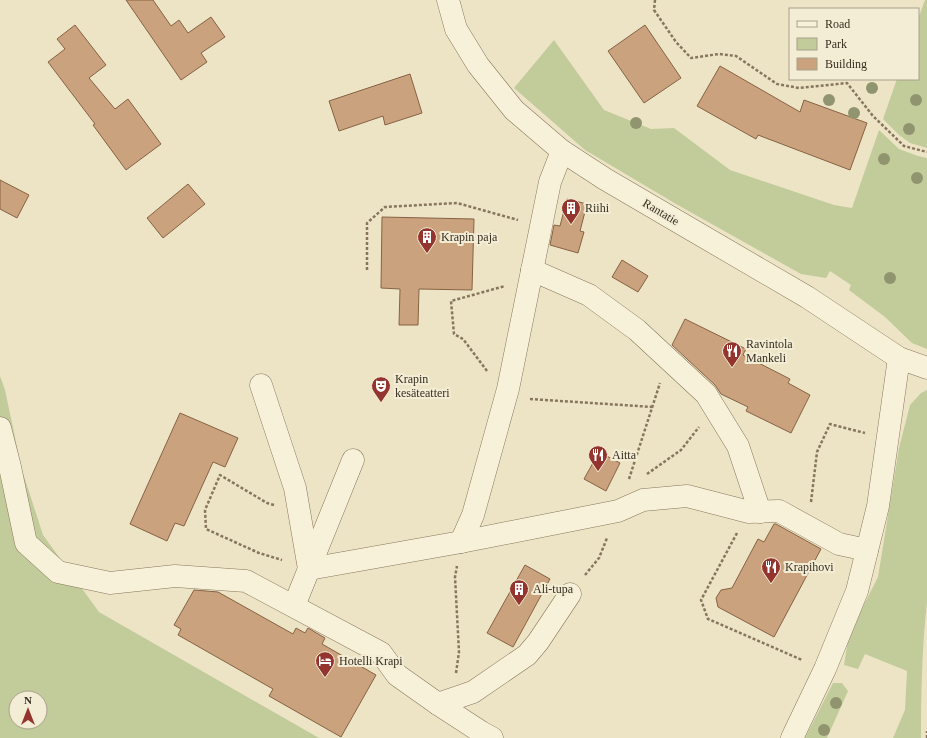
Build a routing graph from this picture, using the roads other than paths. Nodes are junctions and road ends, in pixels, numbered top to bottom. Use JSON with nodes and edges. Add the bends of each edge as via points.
{"nodes":[{"id":1,"x":448,"y":0,"type":"edge"},
{"id":2,"x":562,"y":151,"type":"junction"},
{"id":3,"x":531,"y":274,"type":"junction"},
{"id":4,"x":900,"y":358,"type":"junction"},
{"id":5,"x":927,"y":368,"type":"edge"},
{"id":6,"x":261,"y":385,"type":"dead end"},
{"id":7,"x":0,"y":428,"type":"edge"},
{"id":8,"x":353,"y":460,"type":"dead end"},
{"id":9,"x":754,"y":512,"type":"junction"},
{"id":10,"x":461,"y":542,"type":"junction"},
{"id":11,"x":867,"y":550,"type":"junction"},
{"id":12,"x":309,"y":569,"type":"junction"},
{"id":13,"x":570,"y":594,"type":"dead end"},
{"id":14,"x":294,"y":606,"type":"junction"},
{"id":15,"x":445,"y":701,"type":"junction"},
{"id":16,"x":492,"y":738,"type":"edge"},
{"id":17,"x":792,"y":738,"type":"edge"}],
"edges":[{"from":1,"to":2,"type":"street","name":"Rantatie","via":[[456,29],[478,64],[514,110]]},
{"from":2,"to":3,"type":"street","via":[[550,182]]},
{"from":2,"to":4,"type":"street","name":"Rantatie","via":[[807,297]]},
{"from":3,"to":9,"type":"street","via":[[589,296],[637,330],[706,394],[738,446]]},
{"from":3,"to":10,"type":"street","via":[[507,393],[473,515]]},
{"from":4,"to":5,"type":"street","name":"Rantatie"},
{"from":4,"to":11,"type":"street","via":[[878,506]]},
{"from":6,"to":12,"type":"street","via":[[295,488]]},
{"from":7,"to":14,"type":"street","via":[[26,543],[58,572],[110,583],[176,576],[246,581]]},
{"from":8,"to":12,"type":"street"},
{"from":9,"to":10,"type":"street","via":[[687,496],[643,500],[618,512]]},
{"from":9,"to":11,"type":"street","via":[[779,512],[839,544]]},
{"from":10,"to":12,"type":"street"},
{"from":11,"to":17,"type":"street","via":[[858,591]]},
{"from":12,"to":14,"type":"street"},
{"from":13,"to":15,"type":"street","via":[[538,642],[526,655],[473,692]]},
{"from":14,"to":15,"type":"street","via":[[381,653],[397,675]]},
{"from":15,"to":16,"type":"street","via":[[481,732]]}]}
